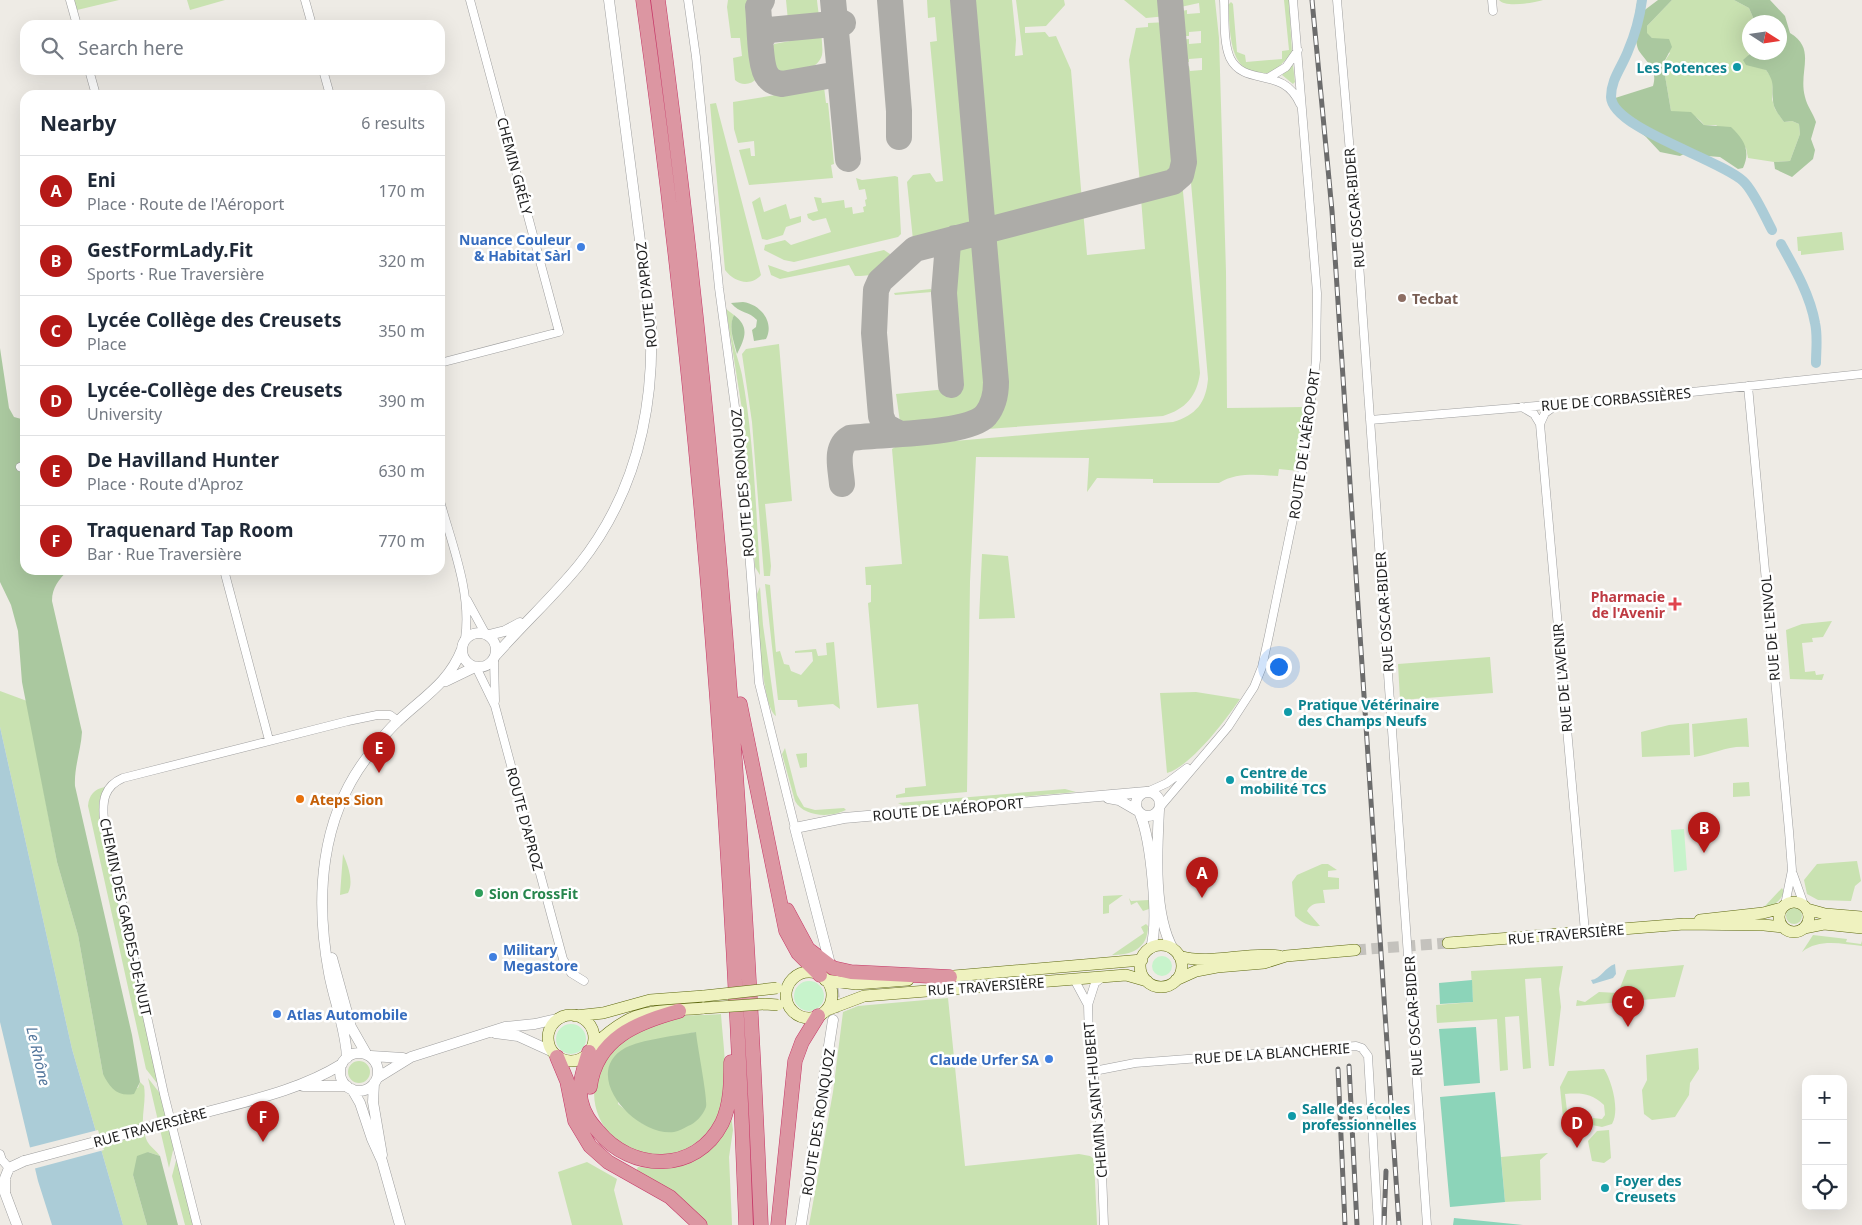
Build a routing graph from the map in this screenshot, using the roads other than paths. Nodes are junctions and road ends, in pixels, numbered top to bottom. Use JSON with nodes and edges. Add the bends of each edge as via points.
{"nodes":[{"id":1,"x":70,"y":0,"type":"edge"},
{"id":2,"x":305,"y":0,"type":"edge"},
{"id":3,"x":470,"y":0,"type":"edge"},
{"id":4,"x":609,"y":0,"type":"edge"},
{"id":5,"x":643,"y":0,"type":"edge"},
{"id":6,"x":658,"y":0,"type":"edge"},
{"id":7,"x":688,"y":0,"type":"edge"},
{"id":8,"x":1224,"y":0,"type":"edge"},
{"id":9,"x":1293,"y":0,"type":"edge"},
{"id":10,"x":1337,"y":0,"type":"edge"},
{"id":11,"x":1492,"y":0,"type":"edge"},
{"id":12,"x":1493,"y":11,"type":"dead end"},
{"id":13,"x":76,"y":20,"type":"edge"},
{"id":14,"x":311,"y":20,"type":"edge"},
{"id":15,"x":1298,"y":50,"type":"junction"},
{"id":16,"x":90,"y":75,"type":"edge"},
{"id":17,"x":324,"y":75,"type":"edge"},
{"id":18,"x":1268,"y":78,"type":"junction"},
{"id":19,"x":95,"y":90,"type":"edge"},
{"id":20,"x":329,"y":90,"type":"edge"},
{"id":21,"x":1303,"y":111,"type":"junction"},
{"id":22,"x":445,"y":362,"type":"edge"},
{"id":23,"x":1862,"y":374,"type":"edge"},
{"id":24,"x":1748,"y":386,"type":"junction"},
{"id":25,"x":1557,"y":404,"type":"junction"},
{"id":26,"x":1522,"y":407,"type":"junction"},
{"id":27,"x":1370,"y":420,"type":"junction"},
{"id":28,"x":1540,"y":424,"type":"junction"},
{"id":29,"x":445,"y":520,"type":"edge"},
{"id":30,"x":225,"y":575,"type":"edge"},
{"id":31,"x":464,"y":593,"type":"junction"},
{"id":32,"x":531,"y":616,"type":"junction"},
{"id":33,"x":726,"y":620,"type":"junction"},
{"id":34,"x":487,"y":634,"type":"junction"},
{"id":35,"x":463,"y":644,"type":"junction"},
{"id":36,"x":495,"y":657,"type":"junction"},
{"id":37,"x":475,"y":667,"type":"junction"},
{"id":38,"x":443,"y":683,"type":"junction"},
{"id":39,"x":495,"y":706,"type":"junction"},
{"id":40,"x":398,"y":721,"type":"junction"},
{"id":41,"x":269,"y":740,"type":"junction"},
{"id":42,"x":1202,"y":756,"type":"junction"},
{"id":43,"x":1146,"y":792,"type":"junction"},
{"id":44,"x":1102,"y":797,"type":"junction"},
{"id":45,"x":1160,"y":808,"type":"junction"},
{"id":46,"x":1139,"y":812,"type":"junction"},
{"id":47,"x":795,"y":828,"type":"junction"},
{"id":48,"x":1792,"y":870,"type":"junction"},
{"id":49,"x":777,"y":884,"type":"junction"},
{"id":50,"x":1784,"y":907,"type":"junction"},
{"id":51,"x":1805,"y":907,"type":"junction"},
{"id":52,"x":1862,"y":917,"type":"edge"},
{"id":53,"x":1684,"y":924,"type":"junction"},
{"id":54,"x":1783,"y":927,"type":"junction"},
{"id":55,"x":1804,"y":928,"type":"junction"},
{"id":56,"x":1862,"y":928,"type":"edge"},
{"id":57,"x":1585,"y":932,"type":"junction"},
{"id":58,"x":325,"y":941,"type":"junction"},
{"id":59,"x":1448,"y":943,"type":"tunnel mouth"},
{"id":60,"x":733,"y":947,"type":"junction"},
{"id":61,"x":1151,"y":948,"type":"junction"},
{"id":62,"x":1355,"y":950,"type":"tunnel mouth"},
{"id":63,"x":1176,"y":953,"type":"junction"},
{"id":64,"x":1286,"y":956,"type":"junction"},
{"id":65,"x":829,"y":960,"type":"tunnel mouth"},
{"id":66,"x":1142,"y":960,"type":"junction"},
{"id":67,"x":950,"y":976,"type":"junction"},
{"id":68,"x":823,"y":977,"type":"junction"},
{"id":69,"x":1103,"y":977,"type":"junction"},
{"id":70,"x":1074,"y":979,"type":"junction"},
{"id":71,"x":1176,"y":980,"type":"junction"},
{"id":72,"x":584,"y":981,"type":"dead end"},
{"id":73,"x":1147,"y":981,"type":"junction"},
{"id":74,"x":792,"y":982,"type":"junction"},
{"id":75,"x":1088,"y":1005,"type":"junction"},
{"id":76,"x":679,"y":1010,"type":"junction"},
{"id":77,"x":793,"y":1012,"type":"junction"},
{"id":78,"x":826,"y":1015,"type":"junction"},
{"id":79,"x":575,"y":1016,"type":"junction"},
{"id":80,"x":561,"y":1018,"type":"junction"},
{"id":81,"x":482,"y":1035,"type":"junction"},
{"id":82,"x":554,"y":1054,"type":"junction"},
{"id":83,"x":589,"y":1054,"type":"junction"},
{"id":84,"x":369,"y":1056,"type":"junction"},
{"id":85,"x":411,"y":1057,"type":"junction"},
{"id":86,"x":344,"y":1061,"type":"junction"},
{"id":87,"x":1094,"y":1071,"type":"junction"},
{"id":88,"x":376,"y":1080,"type":"junction"},
{"id":89,"x":292,"y":1087,"type":"junction"},
{"id":90,"x":350,"y":1088,"type":"junction"},
{"id":91,"x":598,"y":1132,"type":"junction"},
{"id":92,"x":0,"y":1154,"type":"edge"},
{"id":93,"x":382,"y":1161,"type":"junction"},
{"id":94,"x":9,"y":1168,"type":"junction"},
{"id":95,"x":17,"y":1225,"type":"edge"},
{"id":96,"x":197,"y":1225,"type":"edge"},
{"id":97,"x":400,"y":1225,"type":"edge"},
{"id":98,"x":700,"y":1225,"type":"edge"},
{"id":99,"x":746,"y":1225,"type":"edge"},
{"id":100,"x":762,"y":1225,"type":"edge"},
{"id":101,"x":778,"y":1225,"type":"edge"},
{"id":102,"x":801,"y":1225,"type":"edge"},
{"id":103,"x":1104,"y":1225,"type":"edge"},
{"id":104,"x":1378,"y":1225,"type":"edge"},
{"id":105,"x":1427,"y":1225,"type":"edge"}],
"edges":[{"from":1,"to":13,"type":"street"},
{"from":2,"to":14,"type":"street"},
{"from":3,"to":22,"type":"street","name":"CHEMIN GRÉLY","via":[[559,332]]},
{"from":4,"to":32,"type":"street","name":"ROUTE D'APROZ","via":[[651,326],[650,395],[636,457],[610,518],[575,570]]},
{"from":5,"to":60,"type":"highway","via":[[672,230],[700,497]]},
{"from":6,"to":33,"type":"highway","via":[[693,276]]},
{"from":7,"to":47,"type":"street","name":"ROUTE DES RONQUOZ","via":[[719,288],[741,450],[760,683]]},
{"from":8,"to":18,"type":"street","name":"ROUTE DE L'AÉROPORT","via":[[1231,59],[1244,72]]},
{"from":9,"to":15,"type":"street","name":"ROUTE DE L'AÉROPORT"},
{"from":10,"to":27,"type":"street","name":"RUE OSCAR-BIDER"},
{"from":11,"to":12,"type":"street"},
{"from":15,"to":18,"type":"street","via":[[1286,67]]},
{"from":15,"to":21,"type":"street","name":"ROUTE DE L'AÉROPORT"},
{"from":16,"to":19,"type":"street"},
{"from":17,"to":20,"type":"street"},
{"from":18,"to":21,"type":"street","name":"ROUTE DE L'AÉROPORT","via":[[1291,88]]},
{"from":21,"to":42,"type":"street","name":"ROUTE DE L'AÉROPORT","via":[[1317,321],[1312,398],[1302,474],[1262,667],[1246,701]]},
{"from":23,"to":24,"type":"street","name":"RUE DE CORBASSIÈRES"},
{"from":24,"to":25,"type":"street","name":"RUE DE CORBASSIÈRES"},
{"from":24,"to":48,"type":"street","name":"RUE DE L'ENVOL"},
{"from":25,"to":26,"type":"street","name":"RUE DE CORBASSIÈRES"},
{"from":25,"to":28,"type":"street","via":[[1545,413]]},
{"from":26,"to":27,"type":"street","name":"RUE DE CORBASSIÈRES"},
{"from":26,"to":28,"type":"street","via":[[1534,414]]},
{"from":27,"to":105,"type":"street","name":"RUE OSCAR-BIDER"},
{"from":28,"to":57,"type":"street","name":"RUE DE L'AVENIR"},
{"from":29,"to":31,"type":"street"},
{"from":30,"to":41,"type":"street"},
{"from":31,"to":34,"type":"street"},
{"from":31,"to":35,"type":"street","via":[[467,616]]},
{"from":32,"to":34,"type":"street","name":"ROUTE D'APROZ","via":[[505,631]]},
{"from":32,"to":36,"type":"street","name":"ROUTE D'APROZ"},
{"from":33,"to":49,"type":"highway","via":[[748,749]]},
{"from":33,"to":100,"type":"highway"},
{"from":34,"to":35,"type":"street","via":[[474,633]]},
{"from":34,"to":36,"type":"street","via":[[495,642]]},
{"from":35,"to":37,"type":"street","via":[[465,660]]},
{"from":35,"to":38,"type":"street"},
{"from":36,"to":37,"type":"street","via":[[486,666]]},
{"from":36,"to":39,"type":"street","name":"ROUTE D'APROZ"},
{"from":37,"to":38,"type":"street"},
{"from":37,"to":39,"type":"street","name":"ROUTE D'APROZ"},
{"from":38,"to":40,"type":"street"},
{"from":39,"to":72,"type":"street","name":"ROUTE D'APROZ","via":[[563,959],[571,973]]},
{"from":40,"to":41,"type":"street","name":"CHEMIN DES GARDES-DE-NUIT","via":[[390,715],[377,715]]},
{"from":40,"to":58,"type":"street","via":[[365,759],[336,811],[323,873]]},
{"from":41,"to":96,"type":"street","name":"CHEMIN DES GARDES-DE-NUIT","via":[[123,778],[110,786],[103,802],[164,1094]]},
{"from":42,"to":43,"type":"street","name":"ROUTE DE L'AÉROPORT","via":[[1167,783]]},
{"from":42,"to":45,"type":"street","name":"ROUTE DE L'AÉROPORT"},
{"from":43,"to":44,"type":"street","name":"ROUTE DE L'AÉROPORT"},
{"from":43,"to":45,"type":"street","via":[[1157,796]]},
{"from":43,"to":46,"type":"street","via":[[1137,800]]},
{"from":44,"to":46,"type":"street","name":"ROUTE DE L'AÉROPORT","via":[[1119,800]]},
{"from":44,"to":47,"type":"street","name":"ROUTE DE L'AÉROPORT","via":[[844,818]]},
{"from":45,"to":46,"type":"street","via":[[1150,816]]},
{"from":45,"to":63,"type":"street","via":[[1156,845],[1163,926]]},
{"from":46,"to":61,"type":"street","via":[[1146,831],[1153,904]]},
{"from":47,"to":65,"type":"street","name":"ROUTE DES RONQUOZ"},
{"from":48,"to":50,"type":"street","name":"RUE DE L'ENVOL"},
{"from":48,"to":51,"type":"street","name":"RUE DE L'ENVOL"},
{"from":49,"to":67,"type":"highway","via":[[804,944],[826,964],[851,972]]},
{"from":49,"to":68,"type":"highway","via":[[789,938],[798,954]]},
{"from":50,"to":51,"type":"main road","via":[[1794,902]]},
{"from":50,"to":53,"type":"main road","name":"RUE TRAVERSIÈRE"},
{"from":50,"to":54,"type":"main road","via":[[1779,918]]},
{"from":51,"to":52,"type":"main road","via":[[1825,914]]},
{"from":51,"to":55,"type":"main road","via":[[1809,917]]},
{"from":53,"to":54,"type":"main road","name":"RUE TRAVERSIÈRE"},
{"from":53,"to":57,"type":"main road","name":"RUE TRAVERSIÈRE"},
{"from":54,"to":55,"type":"main road","via":[[1794,932]]},
{"from":55,"to":56,"type":"main road","via":[[1824,924]]},
{"from":57,"to":59,"type":"main road","name":"RUE TRAVERSIÈRE"},
{"from":58,"to":84,"type":"street","via":[[351,1027]]},
{"from":58,"to":86,"type":"street","via":[[328,971],[345,1041]]},
{"from":60,"to":91,"type":"highway","via":[[729,1098],[721,1124],[710,1140],[697,1151],[672,1161],[644,1161],[618,1150]]},
{"from":60,"to":99,"type":"highway"},
{"from":61,"to":63,"type":"main road","via":[[1160,945]]},
{"from":61,"to":66,"type":"main road"},
{"from":62,"to":64,"type":"main road"},
{"from":63,"to":64,"type":"main road","via":[[1201,960],[1259,954]]},
{"from":63,"to":71,"type":"main road","via":[[1182,968]]},
{"from":64,"to":71,"type":"main road","via":[[1264,963],[1205,969]]},
{"from":66,"to":67,"type":"main road","name":"RUE TRAVERSIÈRE"},
{"from":66,"to":73,"type":"main road","via":[[1142,971]]},
{"from":67,"to":68,"type":"main road","name":"RUE TRAVERSIÈRE","via":[[862,984]]},
{"from":68,"to":74,"type":"main road","name":"RUE TRAVERSIÈRE","via":[[805,973]]},
{"from":68,"to":78,"type":"main road","via":[[832,992]]},
{"from":69,"to":70,"type":"main road","name":"RUE TRAVERSIÈRE"},
{"from":69,"to":73,"type":"main road","name":"RUE TRAVERSIÈRE","via":[[1126,975]]},
{"from":69,"to":75,"type":"street","name":"CHEMIN SAINT-HUBERT","via":[[1096,983]]},
{"from":70,"to":75,"type":"street","name":"CHEMIN SAINT-HUBERT"},
{"from":70,"to":78,"type":"main road","name":"RUE TRAVERSIÈRE","via":[[864,996]]},
{"from":71,"to":73,"type":"main road","via":[[1163,986]]},
{"from":74,"to":77,"type":"main road","via":[[786,996]]},
{"from":74,"to":79,"type":"main road","name":"RUE TRAVERSIÈRE","bridge":true,"via":[[777,988],[650,1000],[603,1013]]},
{"from":75,"to":87,"type":"street","name":"CHEMIN SAINT-HUBERT"},
{"from":76,"to":77,"type":"main road","name":"RUE TRAVERSIÈRE","bridge":true,"via":[[764,1004]]},
{"from":76,"to":83,"type":"main road","name":"RUE TRAVERSIÈRE","via":[[634,1016],[616,1025]]},
{"from":76,"to":91,"type":"highway","via":[[628,1028],[602,1054],[594,1070],[590,1090]]},
{"from":77,"to":78,"type":"main road","name":"RUE TRAVERSIÈRE","via":[[803,1017]]},
{"from":78,"to":101,"type":"highway","via":[[802,1042],[794,1061]]},
{"from":78,"to":102,"type":"street","name":"ROUTE DES RONQUOZ"},
{"from":79,"to":80,"type":"main road"},
{"from":79,"to":83,"type":"main road","via":[[591,1028],[593,1037]]},
{"from":80,"to":81,"type":"street","via":[[506,1027]]},
{"from":80,"to":82,"type":"main road","via":[[549,1032],[548,1039]]},
{"from":81,"to":82,"type":"street","via":[[518,1036]]},
{"from":81,"to":85,"type":"street"},
{"from":82,"to":83,"type":"main road","via":[[574,1061]]},
{"from":82,"to":98,"type":"highway","via":[[567,1081],[575,1121],[594,1150],[612,1165],[670,1197]]},
{"from":83,"to":91,"type":"highway","via":[[581,1082],[582,1102],[587,1117]]},
{"from":84,"to":85,"type":"street","via":[[387,1059]]},
{"from":84,"to":86,"type":"street","via":[[357,1053]]},
{"from":84,"to":88,"type":"street","via":[[377,1066]]},
{"from":85,"to":88,"type":"street"},
{"from":86,"to":89,"type":"street","name":"RUE TRAVERSIÈRE","via":[[326,1074]]},
{"from":86,"to":90,"type":"street","via":[[341,1074]]},
{"from":87,"to":103,"type":"street","name":"CHEMIN SAINT-HUBERT","via":[[1100,1120]]},
{"from":87,"to":104,"type":"street","name":"RUE DE LA BLANCHERIE","via":[[1144,1062],[1362,1048],[1368,1056]]},
{"from":88,"to":90,"type":"street","via":[[364,1090]]},
{"from":88,"to":93,"type":"street","via":[[373,1102]]},
{"from":89,"to":90,"type":"street","name":"RUE TRAVERSIÈRE","via":[[327,1085]]},
{"from":89,"to":94,"type":"street","name":"RUE TRAVERSIÈRE","bridge":true,"via":[[24,1161]]},
{"from":90,"to":93,"type":"street","via":[[360,1103]]},
{"from":92,"to":94,"type":"street"},
{"from":93,"to":97,"type":"street"},
{"from":94,"to":95,"type":"street","via":[[5,1193]]}]}
